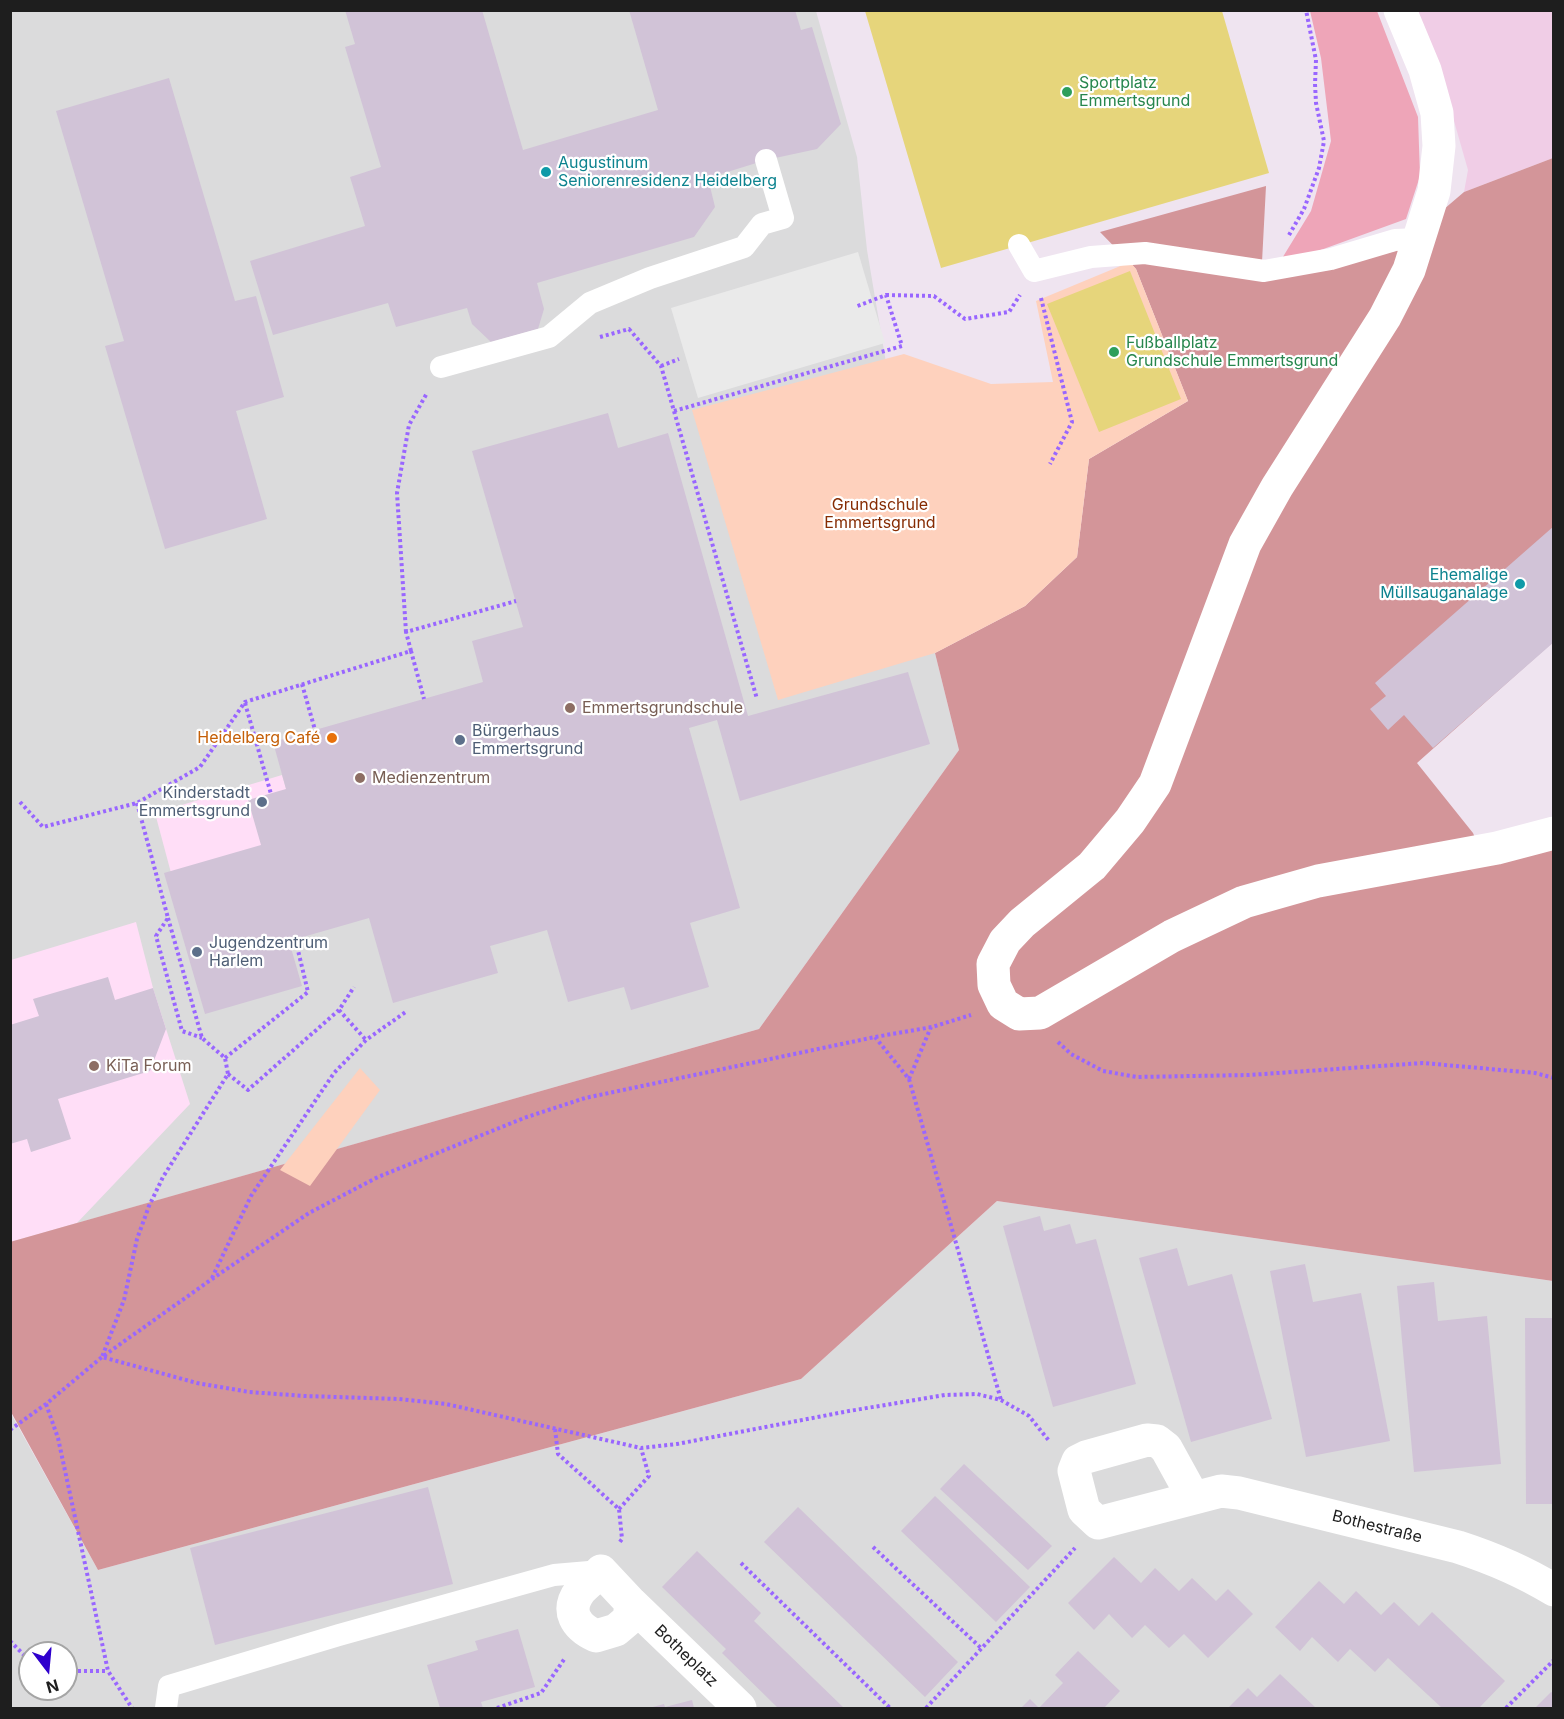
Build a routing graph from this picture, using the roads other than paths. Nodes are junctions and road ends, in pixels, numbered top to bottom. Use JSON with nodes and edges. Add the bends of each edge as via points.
{"nodes":[{"id":1,"x":1400,"y":10,"type":"edge"},
{"id":2,"x":766,"y":160,"type":"dead end"},
{"id":3,"x":1419,"y":239,"type":"junction"},
{"id":4,"x":1018,"y":245,"type":"dead end"},
{"id":5,"x":441,"y":367,"type":"road end"},
{"id":6,"x":1554,"y":833,"type":"edge"},
{"id":7,"x":1194,"y":1497,"type":"junction"},
{"id":8,"x":601,"y":1571,"type":"junction"},
{"id":9,"x":1554,"y":1590,"type":"edge"},
{"id":10,"x":631,"y":1603,"type":"junction"},
{"id":11,"x":166,"y":1708,"type":"edge"},
{"id":12,"x":740,"y":1708,"type":"edge"}],
"edges":[{"from":1,"to":3,"type":"street","via":[[1425,70],[1437,113],[1439,146],[1434,191]]},
{"from":2,"to":5,"type":"lane","via":[[783,218],[762,224],[744,247],[590,303],[549,337]]},
{"from":3,"to":4,"type":"lane","via":[[1395,240],[1331,259],[1264,271],[1145,253],[1091,257],[1034,271]]},
{"from":3,"to":6,"type":"street","via":[[1385,317],[1245,544],[1155,784],[1092,866],[1005,941],[993,964],[994,986],[1003,1004],[1019,1014],[1040,1013],[1172,936],[1244,902],[1317,880],[1497,848]]},
{"from":7,"to":7,"type":"street","name":"Bothestraße","via":[[1167,1448],[1157,1441],[1147,1440],[1086,1456],[1078,1461],[1074,1471],[1084,1510],[1098,1523]]},
{"from":7,"to":9,"type":"street","name":"Bothestraße","via":[[1239,1492],[1458,1546],[1492,1558]]},
{"from":8,"to":10,"type":"street","name":"Botheplatz"},
{"from":8,"to":10,"type":"street","via":[[580,1591],[573,1605],[575,1620],[584,1631],[596,1636],[616,1630],[629,1619]]},
{"from":8,"to":11,"type":"lane","via":[[554,1575],[169,1686]]},
{"from":10,"to":12,"type":"street","name":"Botheplatz"}]}
